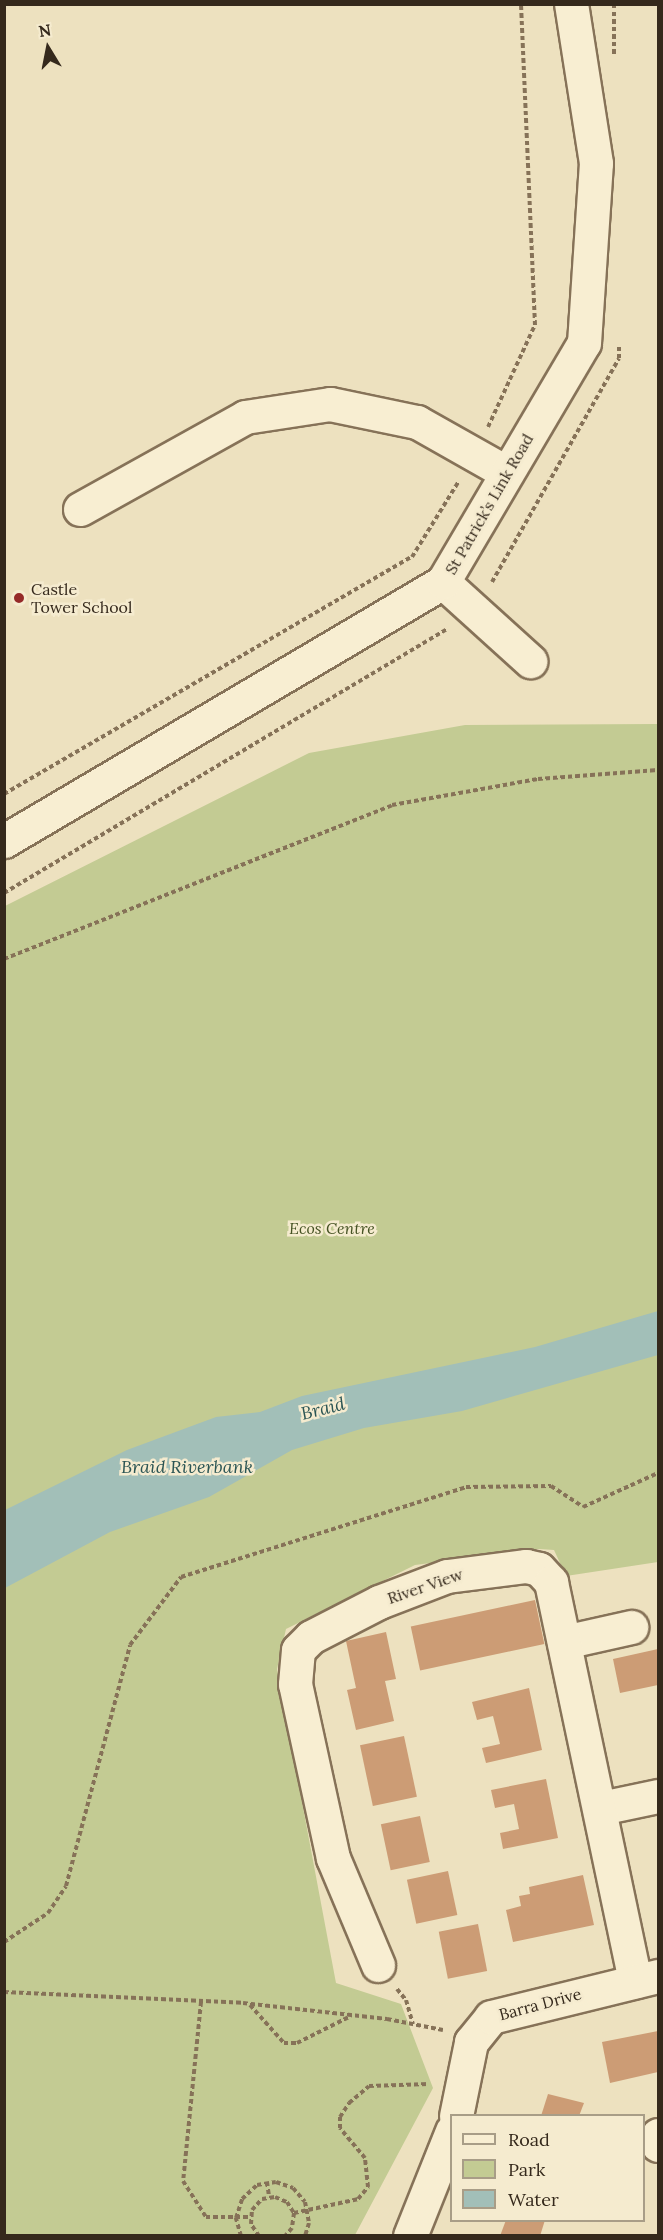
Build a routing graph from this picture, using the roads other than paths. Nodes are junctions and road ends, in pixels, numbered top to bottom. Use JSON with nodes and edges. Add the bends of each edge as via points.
{"nodes":[{"id":1,"x":571,"y":4,"type":"edge"},
{"id":2,"x":507,"y":473,"type":"junction"},
{"id":3,"x":80,"y":509,"type":"dead end"},
{"id":4,"x":444,"y":582,"type":"junction"},
{"id":5,"x":530,"y":661,"type":"dead end"},
{"id":6,"x":4,"y":841,"type":"edge"},
{"id":7,"x":631,"y":1627,"type":"dead end"},
{"id":8,"x":564,"y":1642,"type":"junction"},
{"id":9,"x":658,"y":1796,"type":"edge"},
{"id":10,"x":601,"y":1808,"type":"junction"},
{"id":11,"x":378,"y":1965,"type":"dead end"},
{"id":12,"x":647,"y":1979,"type":"edge"},
{"id":13,"x":456,"y":2114,"type":"edge"},
{"id":14,"x":658,"y":2135,"type":"edge"},
{"id":15,"x":450,"y":2136,"type":"edge"},
{"id":16,"x":658,"y":2145,"type":"edge"},
{"id":17,"x":410,"y":2235,"type":"edge"}],
"edges":[{"from":1,"to":2,"type":"street","name":"St Patrick’s Link Road","via":[[597,163],[584,343]]},
{"from":2,"to":3,"type":"street","via":[[417,422],[330,404],[245,417]]},
{"from":2,"to":4,"type":"street","name":"St Patrick’s Link Road"},
{"from":4,"to":5,"type":"street"},
{"from":4,"to":6,"type":"street","name":"St Patrick’s Link Road"},
{"from":7,"to":8,"type":"street"},
{"from":8,"to":10,"type":"street","name":"River View"},
{"from":8,"to":11,"type":"street","name":"River View","via":[[547,1574],[532,1567],[512,1566],[447,1576],[379,1602],[311,1637],[298,1650],[295,1684],[333,1858]]},
{"from":9,"to":10,"type":"street"},
{"from":10,"to":12,"type":"street","name":"River View"},
{"from":12,"to":13,"type":"street","name":"Barra Drive","via":[[503,2011],[485,2022],[474,2037]]},
{"from":14,"to":16,"type":"street"},
{"from":15,"to":17,"type":"street"}]}
